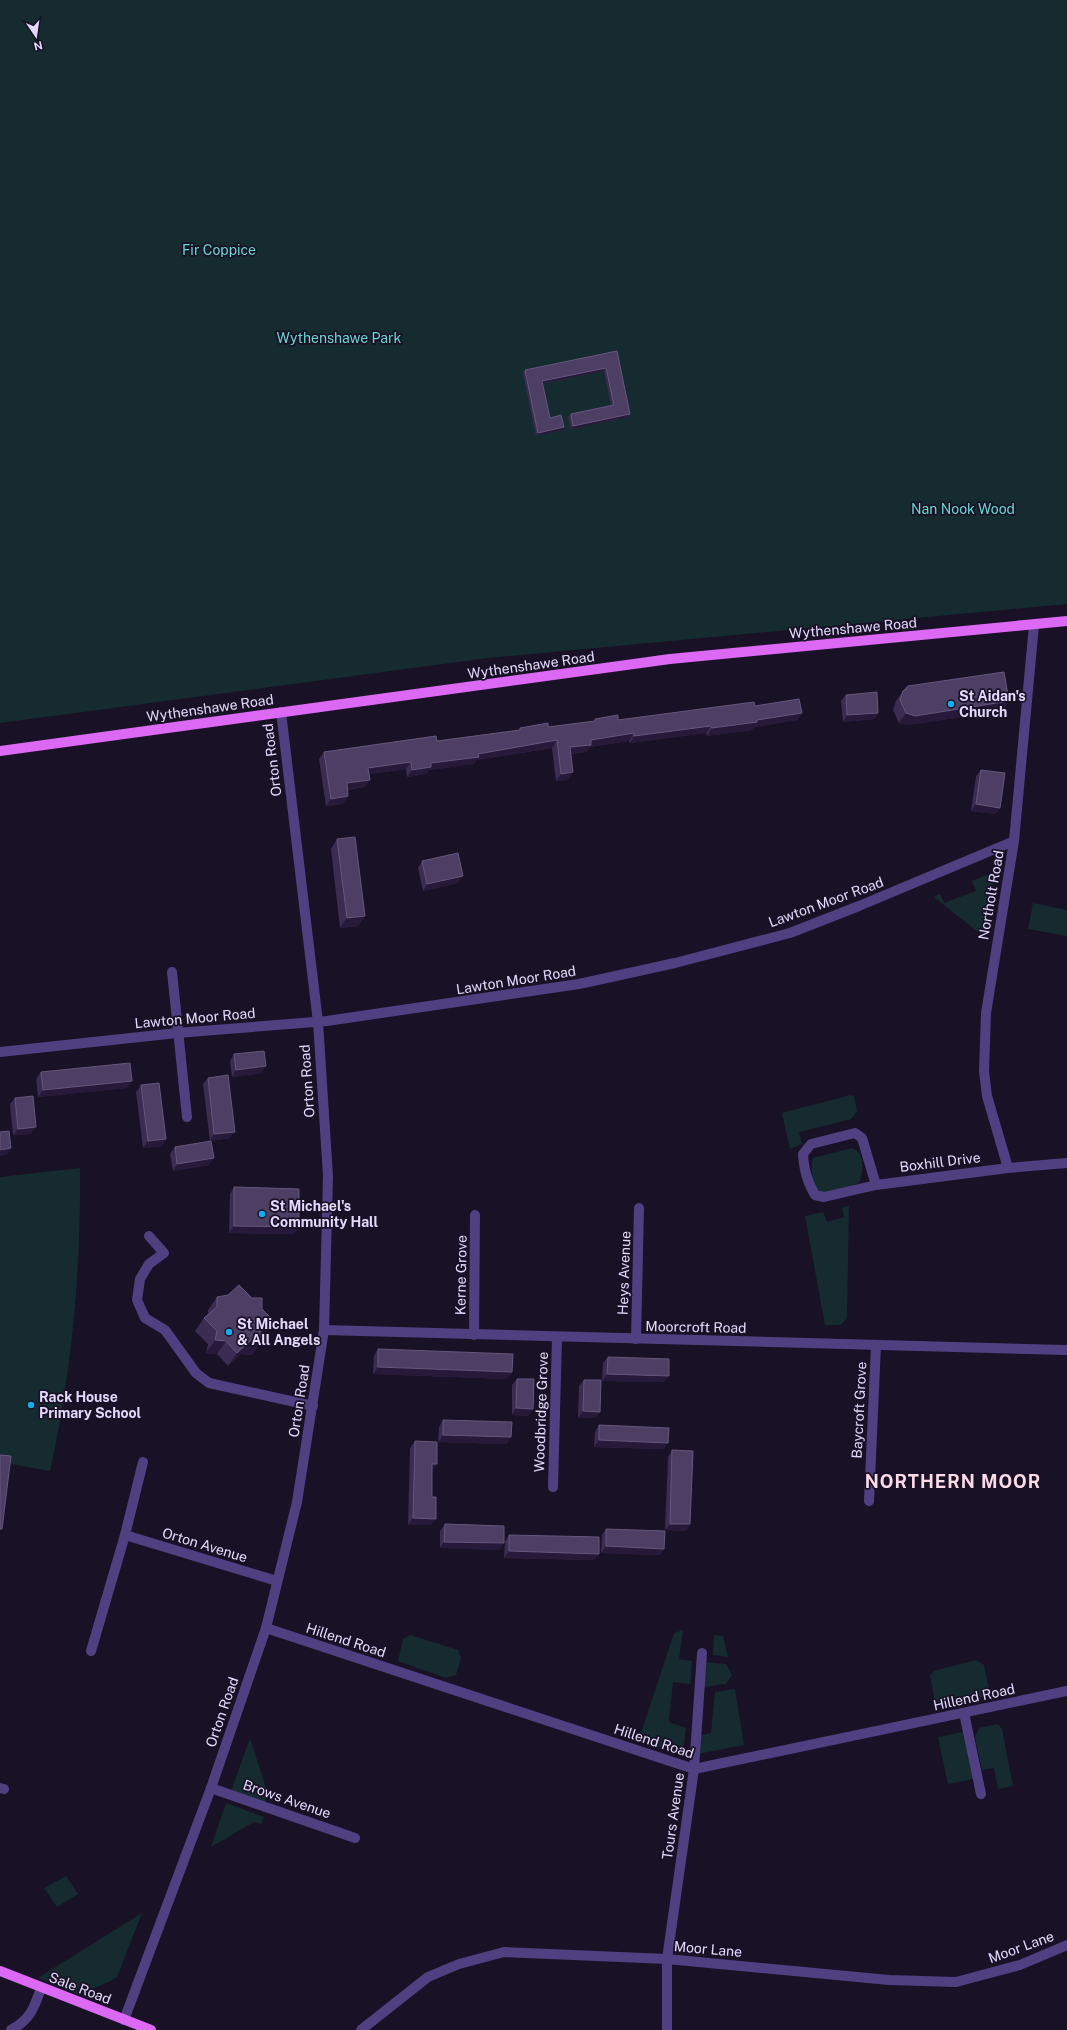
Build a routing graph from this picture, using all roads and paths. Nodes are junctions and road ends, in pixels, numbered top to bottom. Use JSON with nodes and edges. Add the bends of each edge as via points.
{"nodes":[{"id":1,"x":1067,"y":621,"type":"edge"},
{"id":2,"x":1034,"y":624,"type":"junction"},
{"id":3,"x":281,"y":712,"type":"junction"},
{"id":4,"x":0,"y":751,"type":"edge"},
{"id":5,"x":1014,"y":841,"type":"junction"},
{"id":6,"x":172,"y":972,"type":"dead end"},
{"id":7,"x":318,"y":1022,"type":"junction"},
{"id":8,"x":177,"y":1033,"type":"junction"},
{"id":9,"x":0,"y":1052,"type":"edge"},
{"id":10,"x":187,"y":1117,"type":"dead end"},
{"id":11,"x":1067,"y":1163,"type":"edge"},
{"id":12,"x":1008,"y":1168,"type":"junction"},
{"id":13,"x":876,"y":1185,"type":"junction"},
{"id":14,"x":639,"y":1208,"type":"dead end"},
{"id":15,"x":476,"y":1215,"type":"dead end"},
{"id":16,"x":149,"y":1236,"type":"dead end"},
{"id":17,"x":324,"y":1330,"type":"junction"},
{"id":18,"x":474,"y":1335,"type":"junction"},
{"id":19,"x":557,"y":1337,"type":"junction"},
{"id":20,"x":636,"y":1339,"type":"junction"},
{"id":21,"x":876,"y":1345,"type":"junction"},
{"id":22,"x":1067,"y":1350,"type":"edge"},
{"id":23,"x":313,"y":1406,"type":"junction"},
{"id":24,"x":143,"y":1462,"type":"dead end"},
{"id":25,"x":553,"y":1487,"type":"dead end"},
{"id":26,"x":869,"y":1501,"type":"dead end"},
{"id":27,"x":124,"y":1535,"type":"junction"},
{"id":28,"x":277,"y":1581,"type":"junction"},
{"id":29,"x":266,"y":1628,"type":"junction"},
{"id":30,"x":91,"y":1651,"type":"dead end"},
{"id":31,"x":702,"y":1653,"type":"dead end"},
{"id":32,"x":1067,"y":1691,"type":"edge"},
{"id":33,"x":964,"y":1713,"type":"junction"},
{"id":34,"x":694,"y":1769,"type":"junction"},
{"id":35,"x":211,"y":1788,"type":"junction"},
{"id":36,"x":981,"y":1794,"type":"dead end"},
{"id":37,"x":355,"y":1838,"type":"dead end"},
{"id":38,"x":1067,"y":1945,"type":"edge"},
{"id":39,"x":667,"y":1959,"type":"junction"},
{"id":40,"x":0,"y":1971,"type":"edge"},
{"id":41,"x":41,"y":1988,"type":"junction"},
{"id":42,"x":124,"y":2020,"type":"junction"},
{"id":43,"x":11,"y":2030,"type":"edge"},
{"id":44,"x":151,"y":2030,"type":"edge"},
{"id":45,"x":361,"y":2030,"type":"edge"},
{"id":46,"x":667,"y":2030,"type":"edge"}],
"edges":[{"from":1,"to":2,"type":"main road","name":"Wythenshawe Road"},
{"from":2,"to":3,"type":"main road","name":"Wythenshawe Road","via":[[670,660]]},
{"from":2,"to":5,"type":"street","name":"Northolt Road"},
{"from":3,"to":4,"type":"main road","name":"Wythenshawe Road"},
{"from":3,"to":7,"type":"street","name":"Orton Road"},
{"from":5,"to":7,"type":"street","name":"Lawton Moor Road","via":[[790,933],[579,984]]},
{"from":5,"to":12,"type":"street","name":"Northolt Road","via":[[986,1013],[985,1063],[987,1096]]},
{"from":6,"to":8,"type":"street"},
{"from":7,"to":8,"type":"street","name":"Lawton Moor Road"},
{"from":7,"to":17,"type":"street","name":"Orton Road","via":[[328,1176]]},
{"from":8,"to":9,"type":"street","name":"Lawton Moor Road"},
{"from":8,"to":10,"type":"street"},
{"from":11,"to":12,"type":"street","name":"Boxhill Drive"},
{"from":12,"to":13,"type":"street","name":"Boxhill Drive"},
{"from":13,"to":13,"type":"street","name":"Boxhill Drive","via":[[824,1197],[815,1195],[804,1171],[803,1154],[811,1144],[855,1133],[862,1138]]},
{"from":14,"to":20,"type":"street","name":"Heys Avenue"},
{"from":15,"to":18,"type":"street","name":"Kerne Grove"},
{"from":16,"to":23,"type":"street","via":[[164,1253],[150,1264],[140,1279],[137,1300],[145,1318],[165,1330],[196,1373],[209,1382]]},
{"from":17,"to":18,"type":"street","name":"Moorcroft Road"},
{"from":17,"to":23,"type":"street","name":"Orton Road"},
{"from":18,"to":19,"type":"street","name":"Moorcroft Road"},
{"from":19,"to":20,"type":"street","name":"Moorcroft Road"},
{"from":19,"to":25,"type":"street","name":"Woodbridge Grove"},
{"from":20,"to":21,"type":"street","name":"Moorcroft Road"},
{"from":21,"to":22,"type":"street","name":"Moorcroft Road"},
{"from":21,"to":26,"type":"street","name":"Baycroft Grove"},
{"from":23,"to":28,"type":"street","name":"Orton Road","via":[[297,1502]]},
{"from":24,"to":27,"type":"street"},
{"from":27,"to":28,"type":"street","name":"Orton Avenue"},
{"from":27,"to":30,"type":"street"},
{"from":28,"to":29,"type":"street","name":"Orton Road"},
{"from":29,"to":34,"type":"street","name":"Hillend Road"},
{"from":29,"to":35,"type":"street","name":"Orton Road"},
{"from":31,"to":34,"type":"street","name":"Tours Avenue"},
{"from":32,"to":33,"type":"street","name":"Hillend Road"},
{"from":33,"to":34,"type":"street","name":"Hillend Road"},
{"from":33,"to":36,"type":"street"},
{"from":34,"to":39,"type":"street","name":"Tours Avenue"},
{"from":35,"to":37,"type":"street","name":"Brows Avenue"},
{"from":35,"to":42,"type":"street","name":"Orton Road"},
{"from":38,"to":39,"type":"street","name":"Moor Lane","via":[[1020,1965],[956,1982],[889,1980]]},
{"from":39,"to":45,"type":"street","name":"Moor Lane","via":[[504,1952],[459,1964],[428,1977]]},
{"from":39,"to":46,"type":"street","name":"Tours Avenue"},
{"from":40,"to":41,"type":"main road","name":"Sale Road"},
{"from":41,"to":42,"type":"main road","name":"Sale Road"},
{"from":41,"to":43,"type":"street","via":[[33,2011],[22,2024]]},
{"from":42,"to":44,"type":"main road","name":"Sale Road"}]}
